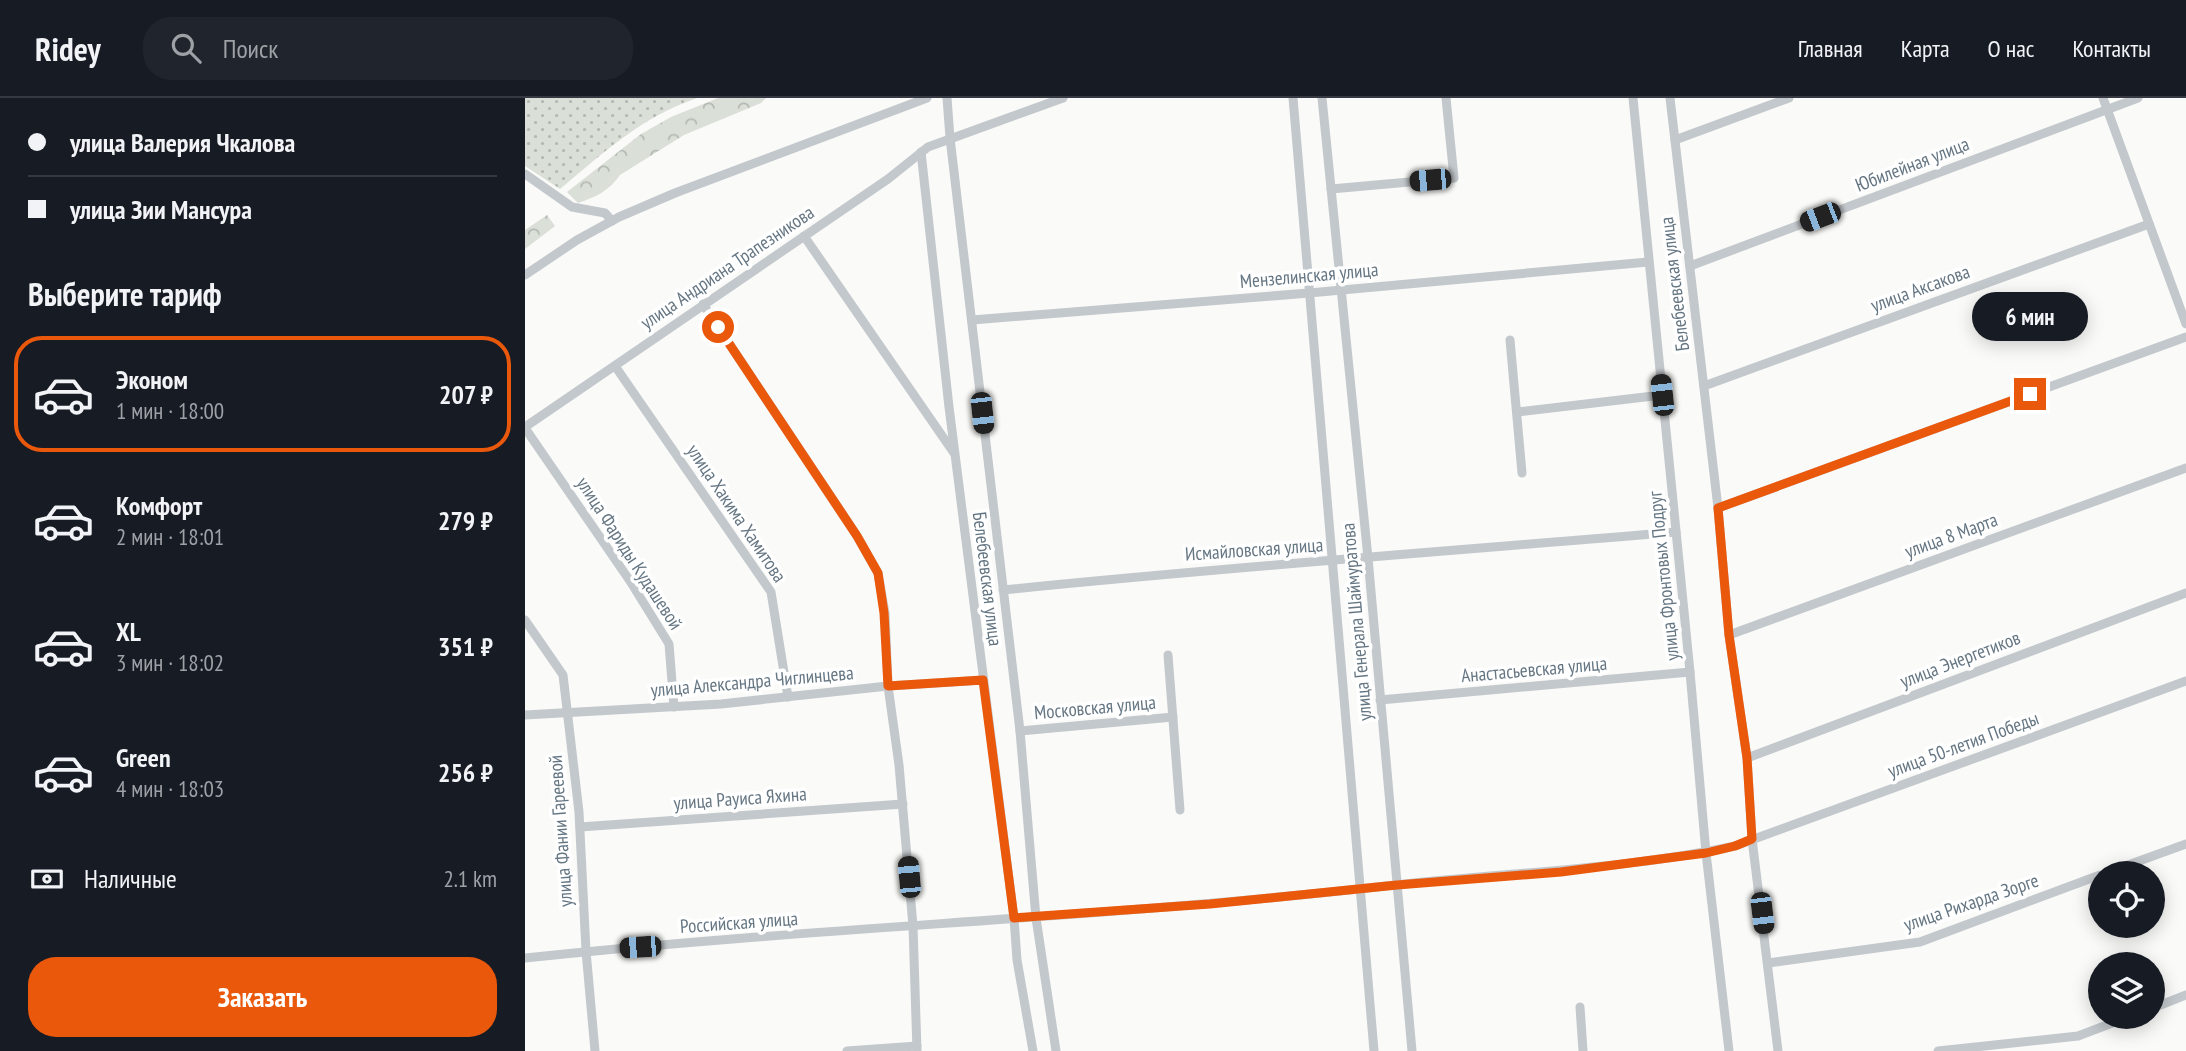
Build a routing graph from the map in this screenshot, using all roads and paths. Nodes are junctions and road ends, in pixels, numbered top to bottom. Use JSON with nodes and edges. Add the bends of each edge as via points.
{"nodes":[{"id":1,"x":927,"y":98,"type":"edge"},
{"id":2,"x":947,"y":98,"type":"edge"},
{"id":3,"x":1063,"y":98,"type":"edge"},
{"id":4,"x":1293,"y":98,"type":"edge"},
{"id":5,"x":1322,"y":98,"type":"edge"},
{"id":6,"x":1446,"y":98,"type":"edge"},
{"id":7,"x":1633,"y":98,"type":"edge"},
{"id":8,"x":1670,"y":98,"type":"edge"},
{"id":9,"x":1789,"y":98,"type":"edge"},
{"id":10,"x":2103,"y":98,"type":"edge"},
{"id":11,"x":2138,"y":98,"type":"edge"},
{"id":12,"x":2107,"y":110,"type":"junction"},
{"id":13,"x":950,"y":138,"type":"junction"},
{"id":14,"x":1675,"y":140,"type":"junction"},
{"id":15,"x":921,"y":152,"type":"junction"},
{"id":16,"x":525,"y":174,"type":"edge"},
{"id":17,"x":1331,"y":189,"type":"junction"},
{"id":18,"x":612,"y":221,"type":"junction"},
{"id":19,"x":2149,"y":224,"type":"junction"},
{"id":20,"x":804,"y":236,"type":"junction"},
{"id":21,"x":1648,"y":262,"type":"junction"},
{"id":22,"x":1690,"y":266,"type":"junction"},
{"id":23,"x":525,"y":275,"type":"edge"},
{"id":24,"x":1341,"y":290,"type":"junction"},
{"id":25,"x":1309,"y":293,"type":"junction"},
{"id":26,"x":703,"y":304,"type":"junction"},
{"id":27,"x":972,"y":320,"type":"junction"},
{"id":28,"x":2186,"y":324,"type":"edge"},
{"id":29,"x":2186,"y":337,"type":"edge"},
{"id":30,"x":1510,"y":340,"type":"dead end"},
{"id":31,"x":615,"y":366,"type":"junction"},
{"id":32,"x":1704,"y":386,"type":"junction"},
{"id":33,"x":1662,"y":395,"type":"junction"},
{"id":34,"x":1517,"y":411,"type":"junction"},
{"id":35,"x":525,"y":428,"type":"edge"},
{"id":36,"x":955,"y":455,"type":"junction"},
{"id":37,"x":2186,"y":468,"type":"edge"},
{"id":38,"x":1522,"y":473,"type":"dead end"},
{"id":39,"x":1718,"y":508,"type":"junction"},
{"id":40,"x":1676,"y":532,"type":"junction"},
{"id":41,"x":1368,"y":558,"type":"junction"},
{"id":42,"x":1333,"y":562,"type":"junction"},
{"id":43,"x":1003,"y":590,"type":"junction"},
{"id":44,"x":2186,"y":593,"type":"edge"},
{"id":45,"x":525,"y":620,"type":"edge"},
{"id":46,"x":1729,"y":635,"type":"junction"},
{"id":47,"x":1168,"y":655,"type":"dead end"},
{"id":48,"x":1690,"y":673,"type":"junction"},
{"id":49,"x":983,"y":680,"type":"junction"},
{"id":50,"x":2186,"y":681,"type":"edge"},
{"id":51,"x":888,"y":686,"type":"junction"},
{"id":52,"x":788,"y":697,"type":"junction"},
{"id":53,"x":1380,"y":699,"type":"junction"},
{"id":54,"x":674,"y":708,"type":"junction"},
{"id":55,"x":568,"y":712,"type":"junction"},
{"id":56,"x":525,"y":715,"type":"edge"},
{"id":57,"x":1173,"y":717,"type":"junction"},
{"id":58,"x":1020,"y":731,"type":"junction"},
{"id":59,"x":1747,"y":758,"type":"junction"},
{"id":60,"x":903,"y":804,"type":"junction"},
{"id":61,"x":1181,"y":810,"type":"dead end"},
{"id":62,"x":580,"y":827,"type":"junction"},
{"id":63,"x":1752,"y":839,"type":"junction"},
{"id":64,"x":2186,"y":844,"type":"edge"},
{"id":65,"x":1706,"y":853,"type":"junction"},
{"id":66,"x":2139,"y":861,"type":"edge"},
{"id":67,"x":2088,"y":879,"type":"edge"},
{"id":68,"x":1397,"y":885,"type":"junction"},
{"id":69,"x":1361,"y":889,"type":"junction"},
{"id":70,"x":1014,"y":918,"type":"junction"},
{"id":71,"x":1036,"y":918,"type":"junction"},
{"id":72,"x":913,"y":926,"type":"junction"},
{"id":73,"x":586,"y":951,"type":"junction"},
{"id":74,"x":525,"y":958,"type":"edge"},
{"id":75,"x":1768,"y":962,"type":"junction"},
{"id":76,"x":2186,"y":995,"type":"edge"},
{"id":77,"x":2165,"y":1003,"type":"edge"},
{"id":78,"x":1580,"y":1007,"type":"dead end"},
{"id":79,"x":2096,"y":1029,"type":"edge"},
{"id":80,"x":917,"y":1049,"type":"edge"},
{"id":81,"x":595,"y":1051,"type":"edge"},
{"id":82,"x":847,"y":1051,"type":"edge"},
{"id":83,"x":1033,"y":1051,"type":"edge"},
{"id":84,"x":1056,"y":1051,"type":"edge"},
{"id":85,"x":1374,"y":1051,"type":"edge"},
{"id":86,"x":1412,"y":1051,"type":"edge"},
{"id":87,"x":1583,"y":1051,"type":"edge"},
{"id":88,"x":1729,"y":1051,"type":"edge"},
{"id":89,"x":1778,"y":1051,"type":"edge"},
{"id":90,"x":1938,"y":1051,"type":"edge"}],
"edges":[{"from":1,"to":18,"type":"street"},
{"from":2,"to":13,"type":"street","name":"Белебеевская улица"},
{"from":3,"to":13,"type":"street","name":"улица Андриана Трапезникова"},
{"from":4,"to":25,"type":"street"},
{"from":5,"to":17,"type":"street","name":"улица Генерала Шаймуратова"},
{"from":6,"to":17,"type":"street","via":[[1454,178]]},
{"from":7,"to":21,"type":"street","name":"улица Фронтовых Подруг"},
{"from":8,"to":14,"type":"street","name":"Белебеевская улица"},
{"from":9,"to":14,"type":"street"},
{"from":10,"to":12,"type":"street"},
{"from":11,"to":12,"type":"street","name":"Юбилейная улица"},
{"from":12,"to":19,"type":"street"},
{"from":12,"to":22,"type":"street","name":"Юбилейная улица"},
{"from":13,"to":15,"type":"street","name":"улица Андриана Трапезникова"},
{"from":13,"to":27,"type":"street","name":"Белебеевская улица"},
{"from":14,"to":22,"type":"street","name":"Белебеевская улица"},
{"from":15,"to":20,"type":"street","name":"улица Андриана Трапезникова"},
{"from":15,"to":36,"type":"street","name":"Белебеевская улица"},
{"from":16,"to":18,"type":"street","via":[[572,207],[605,213]]},
{"from":17,"to":24,"type":"street","name":"улица Генерала Шаймуратова"},
{"from":18,"to":23,"type":"street"},
{"from":19,"to":28,"type":"street"},
{"from":19,"to":32,"type":"street","name":"улица Аксакова"},
{"from":20,"to":26,"type":"street","name":"улица Андриана Трапезникова"},
{"from":20,"to":36,"type":"street"},
{"from":21,"to":24,"type":"street","name":"Мензелинская улица"},
{"from":21,"to":33,"type":"street","name":"улица Фронтовых Подруг"},
{"from":22,"to":32,"type":"street","name":"Белебеевская улица"},
{"from":24,"to":25,"type":"street","name":"Мензелинская улица"},
{"from":24,"to":41,"type":"street","name":"улица Генерала Шаймуратова"},
{"from":25,"to":27,"type":"street","name":"Мензелинская улица"},
{"from":25,"to":42,"type":"street"},
{"from":26,"to":31,"type":"street","name":"улица Андриана Трапезникова"},
{"from":26,"to":51,"type":"street","via":[[878,573]]},
{"from":27,"to":43,"type":"street","name":"Белебеевская улица"},
{"from":29,"to":39,"type":"street"},
{"from":30,"to":34,"type":"street"},
{"from":31,"to":35,"type":"street","name":"улица Андриана Трапезникова"},
{"from":31,"to":52,"type":"street","name":"улица Хакима Хамитова","via":[[771,592]]},
{"from":32,"to":39,"type":"street","name":"Белебеевская улица"},
{"from":33,"to":34,"type":"street"},
{"from":33,"to":40,"type":"street","name":"улица Фронтовых Подруг"},
{"from":34,"to":38,"type":"street"},
{"from":35,"to":54,"type":"street","name":"улица Фариды Кудашевой","via":[[669,644]]},
{"from":36,"to":49,"type":"street","name":"Белебеевская улица"},
{"from":37,"to":46,"type":"street","name":"улица 8 Марта"},
{"from":39,"to":46,"type":"street","name":"Белебеевская улица"},
{"from":40,"to":41,"type":"street","name":"Исмайловская улица"},
{"from":40,"to":48,"type":"street","name":"улица Фронтовых Подруг"},
{"from":41,"to":42,"type":"street","name":"Исмайловская улица"},
{"from":41,"to":53,"type":"street","name":"улица Генерала Шаймуратова"},
{"from":42,"to":43,"type":"street","name":"Исмайловская улица"},
{"from":42,"to":69,"type":"street"},
{"from":43,"to":58,"type":"street","name":"Белебеевская улица"},
{"from":44,"to":59,"type":"street","name":"улица Энергетиков"},
{"from":45,"to":55,"type":"street","name":"улица Фании Гареевой","via":[[563,675]]},
{"from":46,"to":59,"type":"street","name":"Белебеевская улица"},
{"from":47,"to":57,"type":"street"},
{"from":48,"to":53,"type":"street","name":"Анастасьевская улица"},
{"from":48,"to":65,"type":"street","name":"улица Фронтовых Подруг"},
{"from":49,"to":51,"type":"street","name":"улица Александра Чиглинцева"},
{"from":49,"to":70,"type":"street","name":"Белебеевская улица"},
{"from":50,"to":63,"type":"street","name":"улица 50-летия Победы"},
{"from":51,"to":52,"type":"street","name":"улица Александра Чиглинцева"},
{"from":51,"to":60,"type":"street"},
{"from":52,"to":54,"type":"street","name":"улица Александра Чиглинцева"},
{"from":53,"to":68,"type":"street","name":"улица Генерала Шаймуратова"},
{"from":54,"to":55,"type":"street","name":"улица Александра Чиглинцева"},
{"from":55,"to":56,"type":"street","name":"улица Александра Чиглинцева"},
{"from":55,"to":62,"type":"street","name":"улица Фании Гареевой"},
{"from":57,"to":58,"type":"street","name":"Московская улица"},
{"from":57,"to":61,"type":"street"},
{"from":58,"to":71,"type":"street","name":"Белебеевская улица"},
{"from":59,"to":63,"type":"street","name":"Белебеевская улица"},
{"from":60,"to":62,"type":"street","name":"улица Рауиса Яхина"},
{"from":60,"to":72,"type":"street"},
{"from":62,"to":73,"type":"street","name":"улица Фании Гареевой"},
{"from":63,"to":65,"type":"street","name":"улица 50-летия Победы"},
{"from":63,"to":75,"type":"street","name":"Белебеевская улица"},
{"from":64,"to":66,"type":"street"},
{"from":65,"to":68,"type":"street","name":"улица 50-летия Победы","via":[[1561,872]]},
{"from":65,"to":88,"type":"street","name":"улица Фронтовых Подруг"},
{"from":67,"to":75,"type":"street","name":"улица Рихарда Зорге","via":[[1920,942]]},
{"from":68,"to":69,"type":"street","name":"улица 50-летия Победы"},
{"from":68,"to":86,"type":"street","name":"улица Генерала Шаймуратова"},
{"from":69,"to":71,"type":"street","name":"Российская улица"},
{"from":69,"to":85,"type":"street"},
{"from":70,"to":71,"type":"street","name":"Российская улица"},
{"from":70,"to":72,"type":"street","name":"Российская улица"},
{"from":70,"to":83,"type":"street","name":"Белебеевская улица"},
{"from":71,"to":84,"type":"street","name":"Белебеевская улица"},
{"from":72,"to":73,"type":"street","name":"Российская улица"},
{"from":72,"to":80,"type":"street"},
{"from":73,"to":74,"type":"street","name":"Российская улица"},
{"from":73,"to":81,"type":"street","name":"улица Фании Гареевой"},
{"from":75,"to":89,"type":"street","name":"Белебеевская улица"},
{"from":76,"to":77,"type":"street"},
{"from":78,"to":87,"type":"street"},
{"from":79,"to":90,"type":"street","via":[[2078,1036]]},
{"from":80,"to":82,"type":"street"}]}
